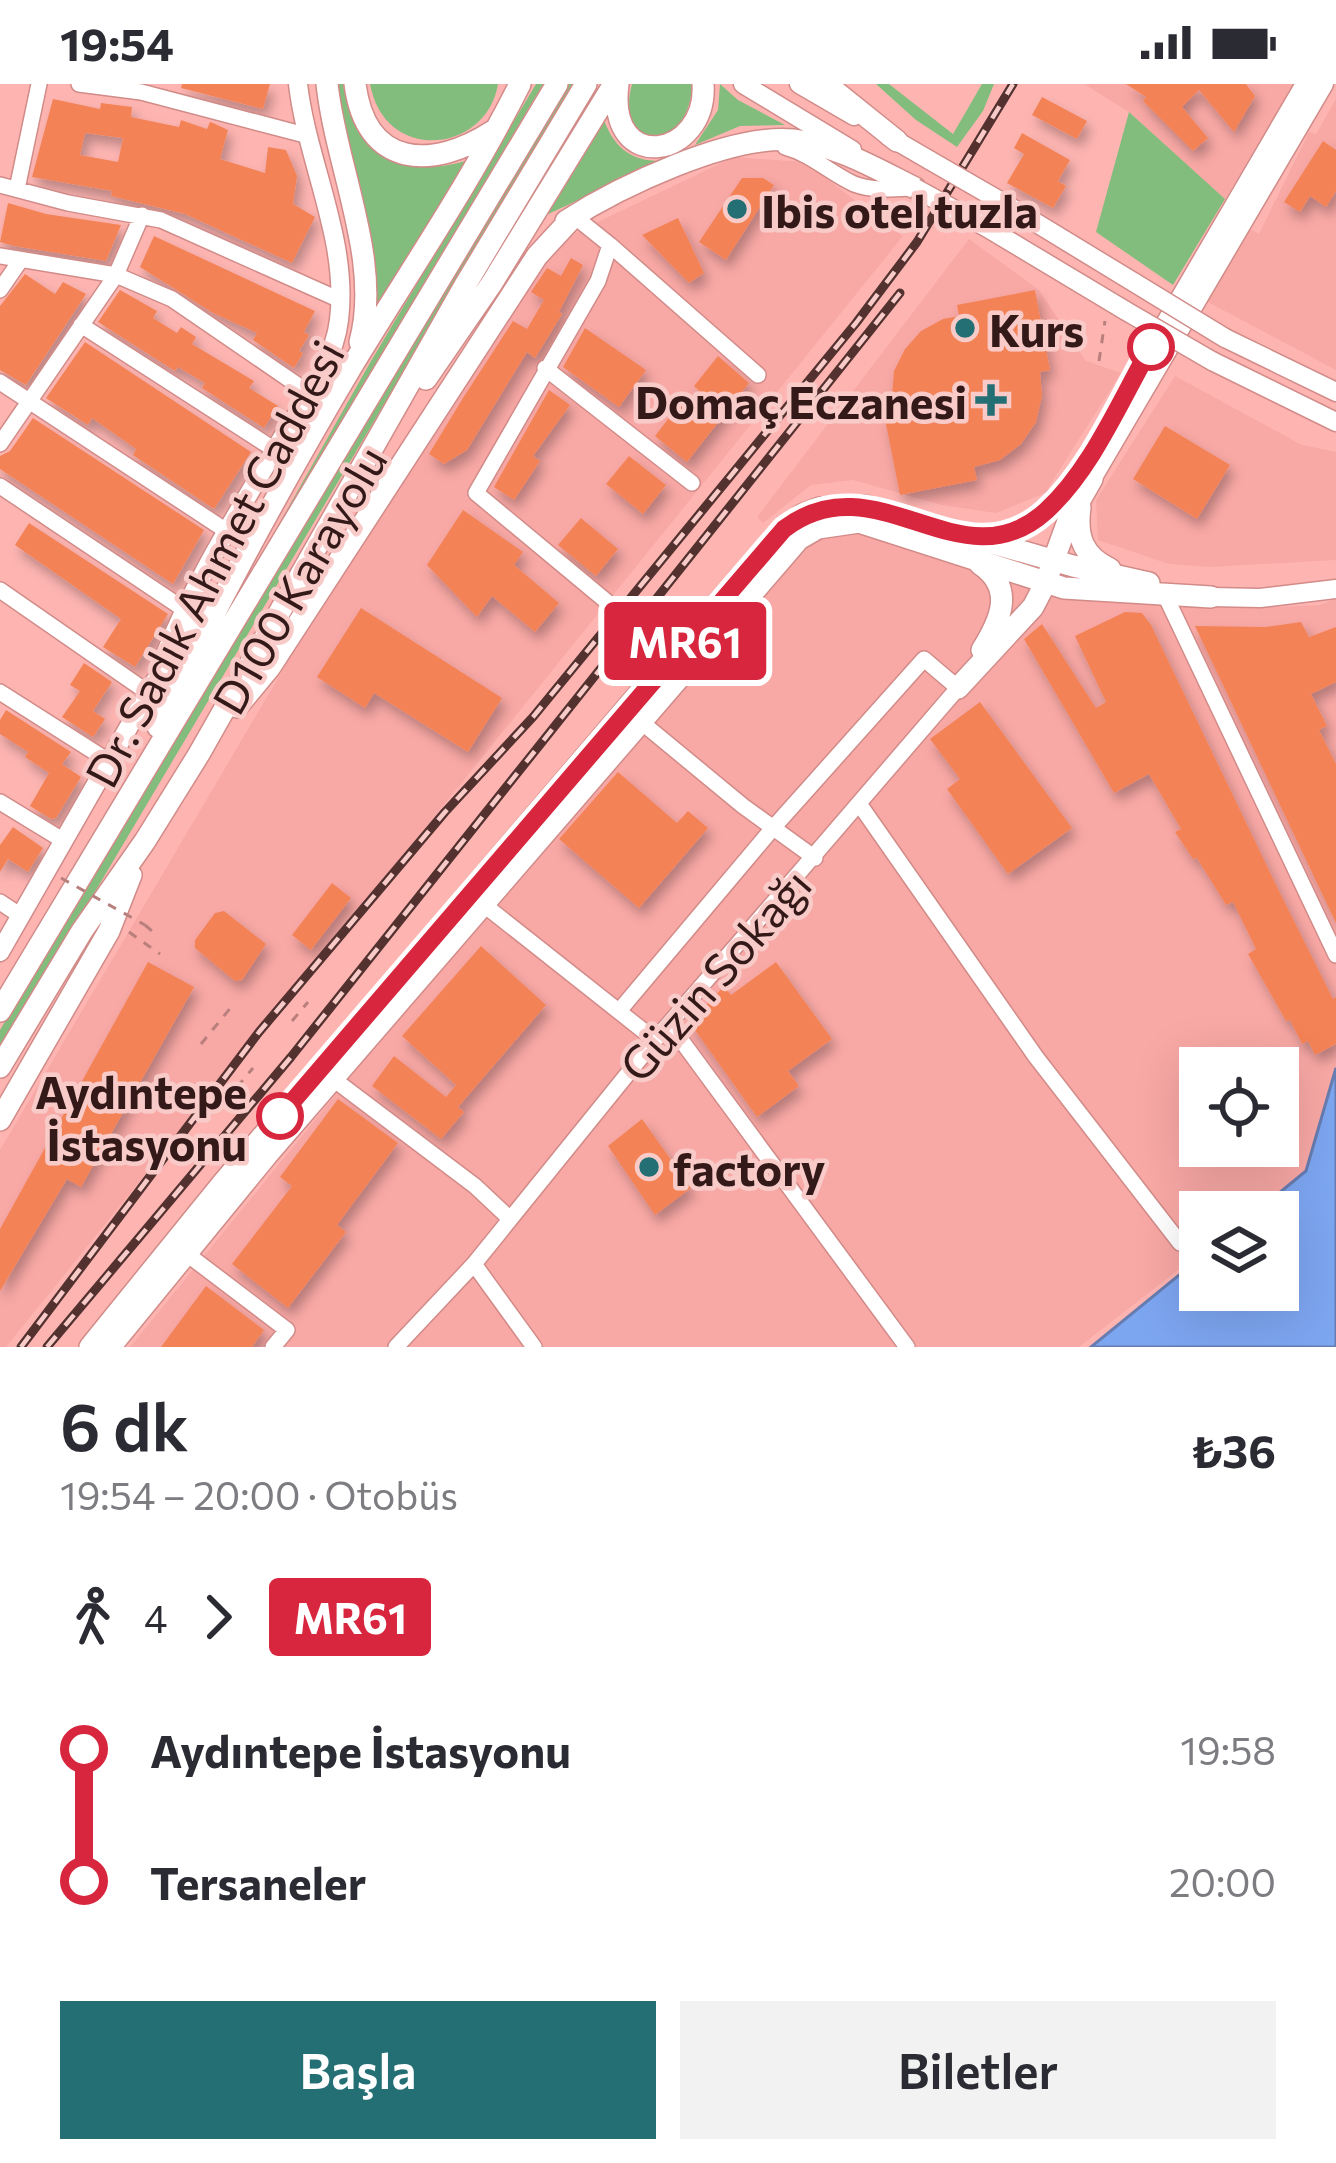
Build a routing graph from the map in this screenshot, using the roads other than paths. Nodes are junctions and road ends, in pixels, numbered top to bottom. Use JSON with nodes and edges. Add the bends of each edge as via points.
{"nodes":[{"id":1,"x":39,"y":84,"type":"edge"},
{"id":2,"x":79,"y":84,"type":"edge"},
{"id":3,"x":298,"y":84,"type":"edge"},
{"id":4,"x":327,"y":84,"type":"edge"},
{"id":5,"x":355,"y":84,"type":"edge"},
{"id":6,"x":520,"y":84,"type":"edge"},
{"id":7,"x":557,"y":84,"type":"edge"},
{"id":8,"x":586,"y":84,"type":"edge"},
{"id":9,"x":616,"y":84,"type":"edge"},
{"id":10,"x":703,"y":84,"type":"edge"},
{"id":11,"x":743,"y":84,"type":"edge"},
{"id":12,"x":799,"y":84,"type":"edge"},
{"id":13,"x":826,"y":84,"type":"edge"},
{"id":14,"x":1305,"y":84,"type":"edge"},
{"id":15,"x":1324,"y":84,"type":"edge"},
{"id":16,"x":498,"y":127,"type":"junction"},
{"id":17,"x":305,"y":135,"type":"junction"},
{"id":18,"x":897,"y":141,"type":"junction"},
{"id":19,"x":9,"y":187,"type":"edge"},
{"id":20,"x":915,"y":188,"type":"junction"},
{"id":21,"x":142,"y":215,"type":"junction"},
{"id":22,"x":574,"y":216,"type":"junction"},
{"id":23,"x":610,"y":244,"type":"junction"},
{"id":24,"x":0,"y":256,"type":"edge"},
{"id":25,"x":20,"y":261,"type":"junction"},
{"id":26,"x":116,"y":275,"type":"junction"},
{"id":27,"x":492,"y":283,"type":"junction"},
{"id":28,"x":0,"y":290,"type":"edge"},
{"id":29,"x":340,"y":300,"type":"junction"},
{"id":30,"x":81,"y":325,"type":"junction"},
{"id":31,"x":356,"y":361,"type":"junction"},
{"id":32,"x":545,"y":368,"type":"junction"},
{"id":33,"x":758,"y":375,"type":"dead end"},
{"id":34,"x":0,"y":382,"type":"edge"},
{"id":35,"x":1336,"y":392,"type":"edge"},
{"id":36,"x":309,"y":393,"type":"junction"},
{"id":37,"x":29,"y":401,"type":"junction"},
{"id":38,"x":1336,"y":422,"type":"edge"},
{"id":39,"x":0,"y":444,"type":"edge"},
{"id":40,"x":275,"y":450,"type":"junction"},
{"id":41,"x":1085,"y":475,"type":"junction"},
{"id":42,"x":692,"y":483,"type":"dead end"},
{"id":43,"x":0,"y":486,"type":"edge"},
{"id":44,"x":333,"y":520,"type":"junction"},
{"id":45,"x":228,"y":532,"type":"junction"},
{"id":46,"x":959,"y":536,"type":"junction"},
{"id":47,"x":253,"y":538,"type":"junction"},
{"id":48,"x":1029,"y":554,"type":"junction"},
{"id":49,"x":969,"y":558,"type":"junction"},
{"id":50,"x":1053,"y":561,"type":"junction"},
{"id":51,"x":1045,"y":584,"type":"junction"},
{"id":52,"x":1157,"y":589,"type":"junction"},
{"id":53,"x":1336,"y":589,"type":"edge"},
{"id":54,"x":0,"y":590,"type":"edge"},
{"id":55,"x":1211,"y":597,"type":"joint"},
{"id":56,"x":606,"y":601,"type":"dead end"},
{"id":57,"x":185,"y":610,"type":"junction"},
{"id":58,"x":650,"y":682,"type":"junction"},
{"id":59,"x":958,"y":688,"type":"junction"},
{"id":60,"x":150,"y":694,"type":"junction"},
{"id":61,"x":2,"y":698,"type":"edge"},
{"id":62,"x":638,"y":722,"type":"junction"},
{"id":63,"x":199,"y":754,"type":"junction"},
{"id":64,"x":110,"y":762,"type":"junction"},
{"id":65,"x":0,"y":802,"type":"edge"},
{"id":66,"x":860,"y":805,"type":"junction"},
{"id":67,"x":773,"y":828,"type":"junction"},
{"id":68,"x":64,"y":841,"type":"junction"},
{"id":69,"x":103,"y":841,"type":"junction"},
{"id":70,"x":145,"y":841,"type":"junction"},
{"id":71,"x":815,"y":858,"type":"junction"},
{"id":72,"x":0,"y":902,"type":"edge"},
{"id":73,"x":483,"y":904,"type":"junction"},
{"id":74,"x":21,"y":916,"type":"junction"},
{"id":75,"x":0,"y":952,"type":"edge"},
{"id":76,"x":1336,"y":955,"type":"edge"},
{"id":77,"x":0,"y":1011,"type":"edge"},
{"id":78,"x":619,"y":1011,"type":"junction"},
{"id":79,"x":667,"y":1026,"type":"junction"},
{"id":80,"x":655,"y":1040,"type":"junction"},
{"id":81,"x":0,"y":1067,"type":"edge"},
{"id":82,"x":327,"y":1075,"type":"junction"},
{"id":83,"x":0,"y":1120,"type":"edge"},
{"id":84,"x":508,"y":1217,"type":"junction"},
{"id":85,"x":1179,"y":1242,"type":"edge"},
{"id":86,"x":179,"y":1249,"type":"junction"},
{"id":87,"x":474,"y":1264,"type":"junction"},
{"id":88,"x":89,"y":1347,"type":"edge"},
{"id":89,"x":110,"y":1347,"type":"edge"},
{"id":90,"x":273,"y":1347,"type":"edge"},
{"id":91,"x":396,"y":1347,"type":"edge"},
{"id":92,"x":534,"y":1347,"type":"edge"},
{"id":93,"x":907,"y":1347,"type":"edge"}],
"edges":[{"from":1,"to":19,"type":"street"},
{"from":2,"to":17,"type":"street"},
{"from":3,"to":17,"type":"main road","name":"Dr. Sadık Ahmet Caddesi"},
{"from":4,"to":31,"type":"highway","via":[[366,270]]},
{"from":5,"to":16,"type":"highway","via":[[369,126],[409,156],[460,151]]},
{"from":6,"to":16,"type":"highway"},
{"from":7,"to":69,"type":"highway","name":"D100 Karayolu"},
{"from":8,"to":44,"type":"highway","name":"D100 Karayolu"},
{"from":9,"to":10,"type":"highway","via":[[621,128],[636,143],[659,147],[694,124]]},
{"from":9,"to":27,"type":"highway"},
{"from":11,"to":20,"type":"main road"},
{"from":12,"to":18,"type":"main road"},
{"from":13,"to":18,"type":"highway"},
{"from":14,"to":41,"type":"main road"},
{"from":15,"to":41,"type":"main road"},
{"from":16,"to":31,"type":"highway"},
{"from":17,"to":29,"type":"main road","name":"Dr. Sadık Ahmet Caddesi","via":[[332,231]]},
{"from":18,"to":35,"type":"main road","bridge":true,"via":[[1225,338]]},
{"from":19,"to":21,"type":"street"},
{"from":20,"to":22,"type":"highway","via":[[820,146],[765,142],[711,153]]},
{"from":20,"to":38,"type":"main road","bridge":true,"via":[[1212,361]]},
{"from":21,"to":26,"type":"street"},
{"from":21,"to":29,"type":"street"},
{"from":22,"to":23,"type":"street"},
{"from":22,"to":27,"type":"highway"},
{"from":22,"to":63,"type":"highway","via":[[537,256],[270,667]]},
{"from":23,"to":32,"type":"street","via":[[598,280]]},
{"from":23,"to":33,"type":"street"},
{"from":24,"to":25,"type":"street"},
{"from":25,"to":26,"type":"street"},
{"from":25,"to":28,"type":"street"},
{"from":26,"to":30,"type":"street"},
{"from":26,"to":36,"type":"street","via":[[172,299]]},
{"from":27,"to":44,"type":"highway"},
{"from":29,"to":36,"type":"main road","name":"Dr. Sadık Ahmet Caddesi","via":[[336,338]]},
{"from":30,"to":37,"type":"street"},
{"from":30,"to":40,"type":"street"},
{"from":31,"to":47,"type":"highway"},
{"from":32,"to":42,"type":"street"},
{"from":32,"to":56,"type":"street","via":[[476,493]]},
{"from":34,"to":37,"type":"street"},
{"from":36,"to":40,"type":"main road","name":"Dr. Sadık Ahmet Caddesi"},
{"from":37,"to":39,"type":"street"},
{"from":37,"to":45,"type":"street"},
{"from":40,"to":45,"type":"main road","name":"Dr. Sadık Ahmet Caddesi"},
{"from":41,"to":46,"type":"highway","via":[[1034,521],[991,536]]},
{"from":41,"to":48,"type":"highway"},
{"from":41,"to":50,"type":"highway"},
{"from":41,"to":52,"type":"highway","via":[[1082,546],[1092,560]]},
{"from":43,"to":57,"type":"street"},
{"from":44,"to":63,"type":"highway","name":"D100 Karayolu"},
{"from":45,"to":57,"type":"main road","name":"Dr. Sadık Ahmet Caddesi"},
{"from":46,"to":48,"type":"highway"},
{"from":46,"to":58,"type":"highway","via":[[864,506],[802,515]]},
{"from":47,"to":60,"type":"highway"},
{"from":47,"to":69,"type":"highway"},
{"from":48,"to":50,"type":"highway"},
{"from":48,"to":51,"type":"highway","via":[[1028,570]]},
{"from":49,"to":51,"type":"highway"},
{"from":49,"to":59,"type":"highway","via":[[987,567],[1004,606]]},
{"from":49,"to":62,"type":"highway","via":[[860,523],[818,528],[784,554]]},
{"from":50,"to":51,"type":"highway"},
{"from":50,"to":52,"type":"highway"},
{"from":51,"to":52,"type":"highway"},
{"from":51,"to":59,"type":"highway","via":[[1017,627]]},
{"from":52,"to":55,"type":"highway"},
{"from":52,"to":76,"type":"street"},
{"from":53,"to":55,"type":"main road"},
{"from":54,"to":60,"type":"street"},
{"from":57,"to":60,"type":"main road","name":"Dr. Sadık Ahmet Caddesi"},
{"from":58,"to":62,"type":"street","via":[[635,704]]},
{"from":58,"to":82,"type":"highway"},
{"from":59,"to":66,"type":"street","name":"Güzin Sokağı"},
{"from":59,"to":67,"type":"street","via":[[924,659]]},
{"from":60,"to":64,"type":"main road","name":"Dr. Sadık Ahmet Caddesi"},
{"from":61,"to":64,"type":"street"},
{"from":62,"to":67,"type":"street"},
{"from":62,"to":73,"type":"highway"},
{"from":63,"to":70,"type":"highway","name":"D100 Karayolu"},
{"from":64,"to":68,"type":"main road","name":"Dr. Sadık Ahmet Caddesi"},
{"from":65,"to":68,"type":"street"},
{"from":66,"to":71,"type":"street","name":"Güzin Sokağı"},
{"from":66,"to":85,"type":"street","via":[[1036,1057]]},
{"from":67,"to":71,"type":"street"},
{"from":67,"to":78,"type":"street"},
{"from":68,"to":74,"type":"main road","name":"Dr. Sadık Ahmet Caddesi"},
{"from":69,"to":77,"type":"highway","name":"D100 Karayolu"},
{"from":70,"to":81,"type":"highway","name":"D100 Karayolu"},
{"from":70,"to":83,"type":"highway","via":[[109,931]]},
{"from":71,"to":79,"type":"street","name":"Güzin Sokağı"},
{"from":72,"to":74,"type":"street"},
{"from":73,"to":78,"type":"street"},
{"from":73,"to":82,"type":"highway"},
{"from":74,"to":75,"type":"main road","name":"Dr. Sadık Ahmet Caddesi"},
{"from":78,"to":80,"type":"street"},
{"from":79,"to":80,"type":"street","name":"Güzin Sokağı"},
{"from":79,"to":93,"type":"street"},
{"from":80,"to":84,"type":"street","name":"Güzin Sokağı"},
{"from":82,"to":84,"type":"street"},
{"from":82,"to":86,"type":"highway","via":[[267,1155]]},
{"from":84,"to":87,"type":"street","name":"Güzin Sokağı"},
{"from":86,"to":88,"type":"highway"},
{"from":86,"to":89,"type":"highway"},
{"from":86,"to":90,"type":"street","via":[[287,1330]]},
{"from":87,"to":91,"type":"street","name":"Güzin Sokağı"},
{"from":87,"to":92,"type":"street"}]}
